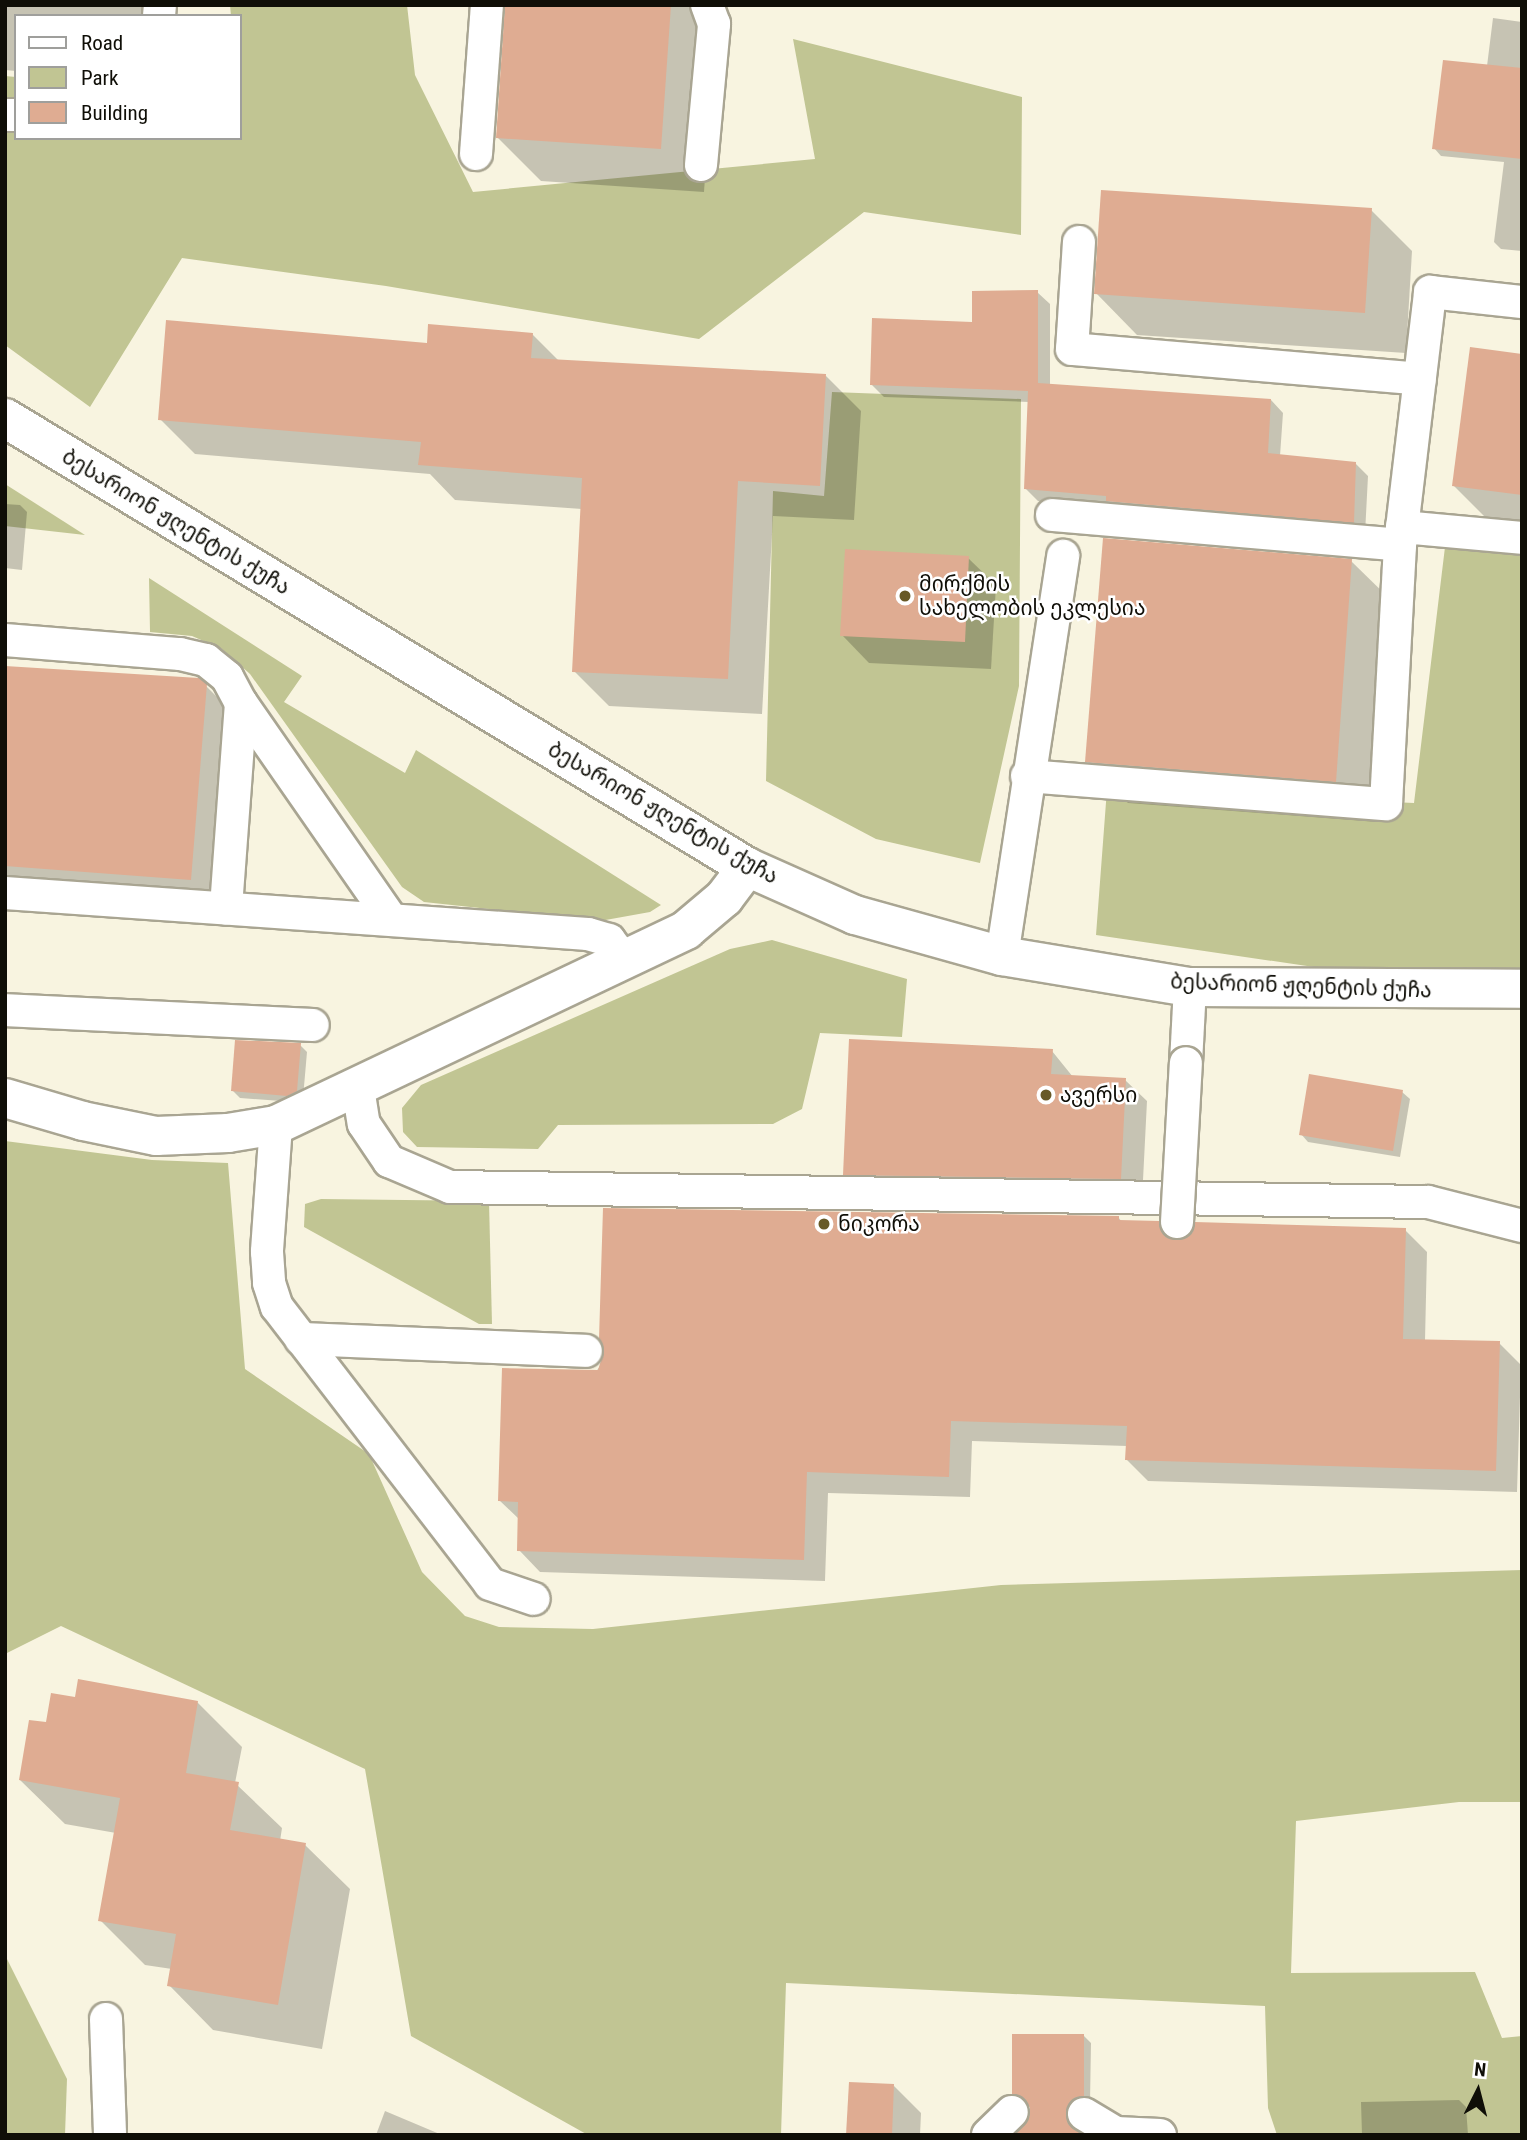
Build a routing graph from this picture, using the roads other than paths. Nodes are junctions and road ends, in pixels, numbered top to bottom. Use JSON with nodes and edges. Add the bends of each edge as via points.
{"nodes":[{"id":1,"x":487,"y":5,"type":"edge"},
{"id":2,"x":707,"y":5,"type":"edge"},
{"id":3,"x":476,"y":154,"type":"dead end"},
{"id":4,"x":701,"y":165,"type":"dead end"},
{"id":5,"x":1079,"y":242,"type":"dead end"},
{"id":6,"x":1522,"y":302,"type":"edge"},
{"id":7,"x":1420,"y":379,"type":"junction"},
{"id":8,"x":5,"y":418,"type":"edge"},
{"id":9,"x":1052,"y":514,"type":"dead end"},
{"id":10,"x":1401,"y":536,"type":"junction"},
{"id":11,"x":1522,"y":538,"type":"edge"},
{"id":12,"x":1063,"y":556,"type":"dead end"},
{"id":13,"x":5,"y":640,"type":"edge"},
{"id":14,"x":241,"y":703,"type":"junction"},
{"id":15,"x":1027,"y":776,"type":"junction"},
{"id":16,"x":747,"y":867,"type":"junction"},
{"id":17,"x":5,"y":893,"type":"edge"},
{"id":18,"x":226,"y":908,"type":"junction"},
{"id":19,"x":392,"y":920,"type":"junction"},
{"id":20,"x":1002,"y":956,"type":"junction"},
{"id":21,"x":624,"y":960,"type":"junction"},
{"id":22,"x":1190,"y":986,"type":"junction"},
{"id":23,"x":1522,"y":989,"type":"edge"},
{"id":24,"x":5,"y":1010,"type":"edge"},
{"id":25,"x":313,"y":1025,"type":"dead end"},
{"id":26,"x":358,"y":1088,"type":"junction"},
{"id":27,"x":5,"y":1098,"type":"edge"},
{"id":28,"x":276,"y":1125,"type":"junction"},
{"id":29,"x":1177,"y":1222,"type":"dead end"},
{"id":30,"x":1522,"y":1226,"type":"edge"},
{"id":31,"x":301,"y":1339,"type":"junction"},
{"id":32,"x":586,"y":1350,"type":"dead end"},
{"id":33,"x":534,"y":1599,"type":"dead end"},
{"id":34,"x":106,"y":2019,"type":"dead end"},
{"id":35,"x":1084,"y":2114,"type":"dead end"},
{"id":36,"x":1114,"y":2134,"type":"edge"},
{"id":37,"x":110,"y":2135,"type":"edge"},
{"id":38,"x":1160,"y":2135,"type":"edge"}],
"edges":[{"from":1,"to":3,"type":"lane"},
{"from":2,"to":4,"type":"lane","via":[[713,24]]},
{"from":5,"to":7,"type":"lane","via":[[1072,349]]},
{"from":6,"to":7,"type":"lane","via":[[1430,292]]},
{"from":7,"to":10,"type":"lane"},
{"from":8,"to":16,"type":"main road","name":"ბესარიონ ჟღენტის ქუჩა"},
{"from":9,"to":10,"type":"lane"},
{"from":10,"to":11,"type":"lane"},
{"from":10,"to":15,"type":"lane","via":[[1386,804]]},
{"from":12,"to":15,"type":"lane"},
{"from":13,"to":14,"type":"lane","via":[[206,660],[227,677]]},
{"from":14,"to":18,"type":"lane"},
{"from":14,"to":19,"type":"lane"},
{"from":15,"to":20,"type":"lane"},
{"from":16,"to":20,"type":"main road","name":"ბესარიონ ჟღენტის ქუჩა","via":[[855,915]]},
{"from":16,"to":21,"type":"main road","via":[[724,898],[686,930]]},
{"from":17,"to":18,"type":"lane"},
{"from":18,"to":19,"type":"lane"},
{"from":19,"to":21,"type":"lane","via":[[588,934],[609,940]]},
{"from":20,"to":22,"type":"main road","name":"ბესარიონ ჟღენტის ქუჩა"},
{"from":21,"to":26,"type":"main road"},
{"from":22,"to":23,"type":"main road","name":"ბესარიონ ჟღენტის ქუჩა"},
{"from":22,"to":29,"type":"lane","bridge":true},
{"from":24,"to":25,"type":"lane"},
{"from":26,"to":28,"type":"main road"},
{"from":26,"to":30,"type":"lane","via":[[364,1124],[389,1161],[450,1187],[1428,1202]]},
{"from":27,"to":28,"type":"main road","via":[[156,1136],[228,1133]]},
{"from":28,"to":31,"type":"lane","via":[[269,1283],[277,1307]]},
{"from":31,"to":32,"type":"lane"},
{"from":31,"to":33,"type":"lane","via":[[490,1584]]},
{"from":34,"to":37,"type":"lane"},
{"from":35,"to":36,"type":"lane"},
{"from":36,"to":38,"type":"lane"}]}
